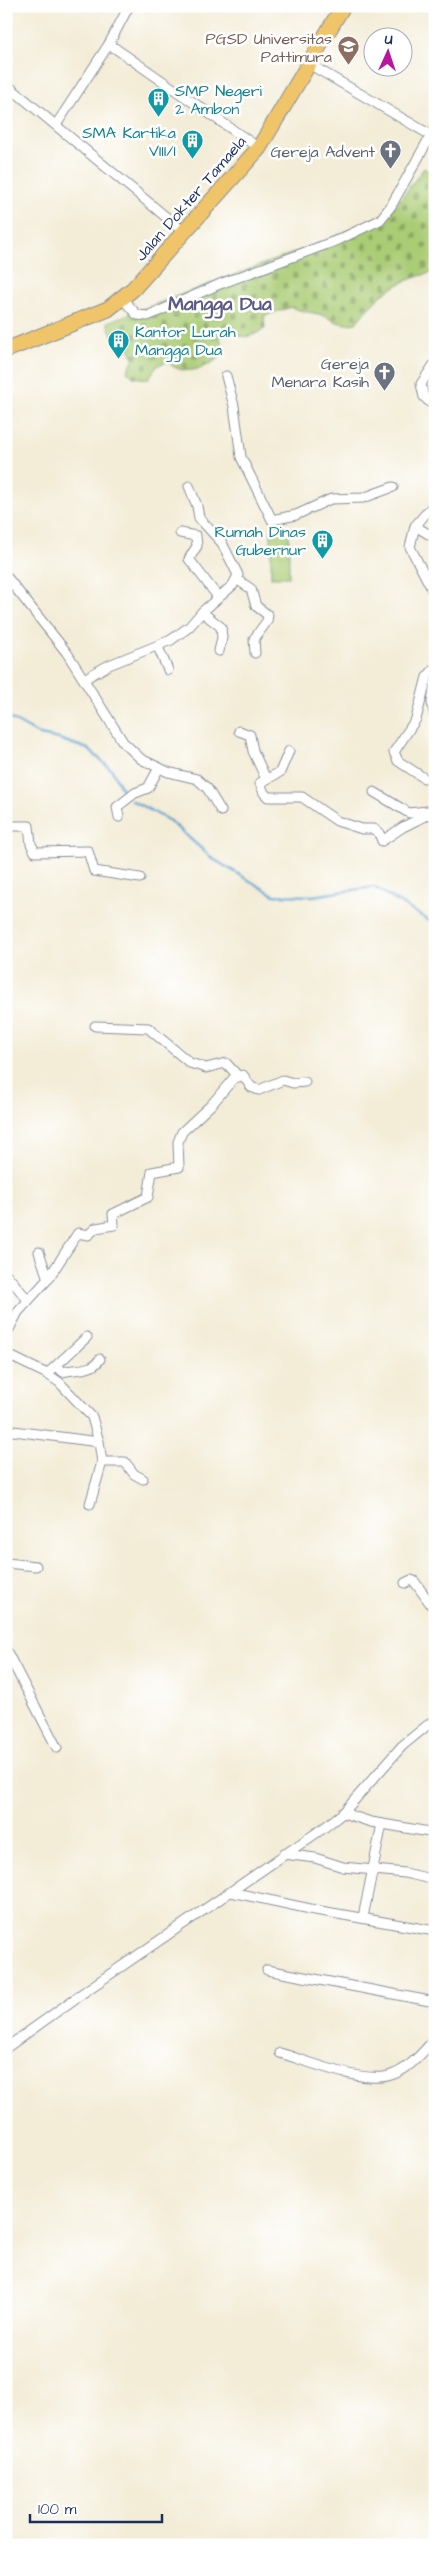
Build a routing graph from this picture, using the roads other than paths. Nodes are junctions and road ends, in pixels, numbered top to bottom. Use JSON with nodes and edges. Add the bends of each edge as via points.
{"nodes":[{"id":1,"x":129,"y":6,"type":"edge"},
{"id":2,"x":343,"y":6,"type":"edge"},
{"id":3,"x":109,"y":44,"type":"junction"},
{"id":4,"x":309,"y":64,"type":"junction"},
{"id":5,"x":6,"y":84,"type":"edge"},
{"id":6,"x":56,"y":125,"type":"junction"},
{"id":7,"x":433,"y":134,"type":"edge"},
{"id":8,"x":259,"y":148,"type":"junction"},
{"id":9,"x":184,"y":232,"type":"junction"},
{"id":10,"x":123,"y":299,"type":"junction"},
{"id":11,"x":6,"y":350,"type":"edge"},
{"id":12,"x":435,"y":363,"type":"edge"},
{"id":13,"x":226,"y":376,"type":"dead end"},
{"id":14,"x":435,"y":407,"type":"edge"},
{"id":15,"x":189,"y":486,"type":"dead end"},
{"id":16,"x":393,"y":487,"type":"dead end"},
{"id":17,"x":435,"y":503,"type":"edge"},
{"id":18,"x":415,"y":526,"type":"junction"},
{"id":19,"x":180,"y":533,"type":"dead end"},
{"id":20,"x":435,"y":538,"type":"edge"},
{"id":21,"x":6,"y":576,"type":"edge"},
{"id":22,"x":238,"y":580,"type":"junction"},
{"id":23,"x":435,"y":595,"type":"edge"},
{"id":24,"x":218,"y":597,"type":"junction"},
{"id":25,"x":202,"y":612,"type":"junction"},
{"id":26,"x":158,"y":647,"type":"junction"},
{"id":27,"x":219,"y":651,"type":"dead end"},
{"id":28,"x":255,"y":653,"type":"dead end"},
{"id":29,"x":435,"y":668,"type":"edge"},
{"id":30,"x":168,"y":670,"type":"dead end"},
{"id":31,"x":84,"y":679,"type":"junction"},
{"id":32,"x":435,"y":682,"type":"edge"},
{"id":33,"x":435,"y":717,"type":"edge"},
{"id":34,"x":240,"y":731,"type":"dead end"},
{"id":35,"x":289,"y":751,"type":"dead end"},
{"id":36,"x":160,"y":768,"type":"junction"},
{"id":37,"x":424,"y":778,"type":"dead end"},
{"id":38,"x":266,"y":779,"type":"junction"},
{"id":39,"x":374,"y":792,"type":"dead end"},
{"id":40,"x":435,"y":810,"type":"edge"},
{"id":41,"x":221,"y":811,"type":"dead end"},
{"id":42,"x":120,"y":817,"type":"dead end"},
{"id":43,"x":6,"y":826,"type":"edge"},
{"id":44,"x":140,"y":878,"type":"dead end"},
{"id":45,"x":95,"y":1026,"type":"dead end"},
{"id":46,"x":238,"y":1076,"type":"junction"},
{"id":47,"x":305,"y":1082,"type":"dead end"},
{"id":48,"x":39,"y":1252,"type":"dead end"},
{"id":49,"x":6,"y":1274,"type":"edge"},
{"id":50,"x":48,"y":1279,"type":"junction"},
{"id":51,"x":28,"y":1300,"type":"junction"},
{"id":52,"x":6,"y":1335,"type":"edge"},
{"id":53,"x":88,"y":1337,"type":"dead end"},
{"id":54,"x":6,"y":1354,"type":"edge"},
{"id":55,"x":100,"y":1359,"type":"dead end"},
{"id":56,"x":57,"y":1366,"type":"junction"},
{"id":57,"x":48,"y":1374,"type":"junction"},
{"id":58,"x":6,"y":1430,"type":"edge"},
{"id":59,"x":99,"y":1442,"type":"junction"},
{"id":60,"x":102,"y":1462,"type":"junction"},
{"id":61,"x":143,"y":1479,"type":"dead end"},
{"id":62,"x":90,"y":1504,"type":"dead end"},
{"id":63,"x":6,"y":1563,"type":"edge"},
{"id":64,"x":36,"y":1566,"type":"dead end"},
{"id":65,"x":405,"y":1583,"type":"dead end"},
{"id":66,"x":435,"y":1610,"type":"edge"},
{"id":67,"x":6,"y":1650,"type":"edge"},
{"id":68,"x":435,"y":1719,"type":"edge"},
{"id":69,"x":57,"y":1748,"type":"dead end"},
{"id":70,"x":343,"y":1813,"type":"junction"},
{"id":71,"x":382,"y":1824,"type":"junction"},
{"id":72,"x":435,"y":1833,"type":"edge"},
{"id":73,"x":284,"y":1854,"type":"junction"},
{"id":74,"x":374,"y":1870,"type":"junction"},
{"id":75,"x":435,"y":1880,"type":"edge"},
{"id":76,"x":231,"y":1892,"type":"junction"},
{"id":77,"x":363,"y":1917,"type":"junction"},
{"id":78,"x":435,"y":1931,"type":"edge"},
{"id":79,"x":267,"y":1970,"type":"dead end"},
{"id":80,"x":435,"y":2002,"type":"edge"},
{"id":81,"x":435,"y":2038,"type":"edge"},
{"id":82,"x":6,"y":2048,"type":"edge"},
{"id":83,"x":280,"y":2053,"type":"dead end"}],
"edges":[{"from":1,"to":3,"type":"street"},
{"from":2,"to":4,"type":"main road","name":"Jalan Dokter Tamaela"},
{"from":3,"to":6,"type":"street"},
{"from":3,"to":8,"type":"street"},
{"from":4,"to":7,"type":"street"},
{"from":4,"to":8,"type":"main road","name":"Jalan Dokter Tamaela"},
{"from":5,"to":6,"type":"street"},
{"from":6,"to":9,"type":"street"},
{"from":7,"to":10,"type":"street","via":[[387,212],[372,224],[148,316],[137,316]]},
{"from":8,"to":9,"type":"main road","name":"Jalan Dokter Tamaela"},
{"from":9,"to":10,"type":"main road","name":"Jalan Dokter Tamaela"},
{"from":10,"to":11,"type":"main road","name":"Jalan Dokter Tamaela","via":[[91,317],[48,331]]},
{"from":12,"to":14,"type":"street","via":[[421,384],[424,397]]},
{"from":13,"to":16,"type":"street","via":[[241,457],[272,520],[296,515],[331,499],[363,498]]},
{"from":15,"to":22,"type":"street","via":[[198,506],[199,518],[222,543]]},
{"from":17,"to":18,"type":"street"},
{"from":18,"to":20,"type":"street"},
{"from":18,"to":23,"type":"street","via":[[410,547]]},
{"from":19,"to":24,"type":"street","via":[[196,536],[197,546],[189,559]]},
{"from":21,"to":31,"type":"street"},
{"from":22,"to":24,"type":"street"},
{"from":22,"to":28,"type":"street","via":[[250,589],[256,606],[268,615],[254,639]]},
{"from":24,"to":25,"type":"street"},
{"from":25,"to":26,"type":"street","via":[[183,631]]},
{"from":25,"to":27,"type":"street","via":[[221,627]]},
{"from":26,"to":30,"type":"street"},
{"from":26,"to":31,"type":"street","via":[[117,661]]},
{"from":29,"to":37,"type":"street","via":[[427,677],[416,719],[394,752],[398,761]]},
{"from":31,"to":36,"type":"street","via":[[123,742],[137,756]]},
{"from":32,"to":33,"type":"street","via":[[432,703]]},
{"from":34,"to":38,"type":"street","via":[[250,735],[253,751]]},
{"from":35,"to":38,"type":"street","via":[[283,768]]},
{"from":36,"to":41,"type":"street","via":[[197,779],[207,788]]},
{"from":36,"to":42,"type":"street","via":[[148,788],[135,793],[117,807]]},
{"from":38,"to":40,"type":"street","via":[[260,786],[268,797],[302,797],[337,821],[362,829],[374,829],[382,841]]},
{"from":39,"to":40,"type":"street","via":[[409,813]]},
{"from":43,"to":44,"type":"street","via":[[29,826],[35,852],[88,851],[94,871]]},
{"from":45,"to":46,"type":"street","via":[[148,1028],[190,1063],[206,1068],[226,1063]]},
{"from":46,"to":47,"type":"street","via":[[243,1075],[251,1087],[259,1090],[283,1080]]},
{"from":46,"to":50,"type":"street","via":[[182,1132],[178,1142],[179,1167],[152,1172],[148,1197],[113,1214],[114,1225],[96,1228],[88,1235],[78,1233]]},
{"from":48,"to":50,"type":"street"},
{"from":49,"to":51,"type":"street"},
{"from":50,"to":51,"type":"street"},
{"from":51,"to":52,"type":"street"},
{"from":53,"to":56,"type":"street"},
{"from":54,"to":57,"type":"street"},
{"from":55,"to":56,"type":"street","via":[[88,1369],[72,1368],[63,1372]]},
{"from":56,"to":57,"type":"street"},
{"from":57,"to":59,"type":"street","via":[[92,1417]]},
{"from":58,"to":59,"type":"street"},
{"from":59,"to":60,"type":"street"},
{"from":60,"to":61,"type":"street","via":[[125,1462],[134,1474]]},
{"from":60,"to":62,"type":"street"},
{"from":63,"to":64,"type":"street"},
{"from":65,"to":66,"type":"street","via":[[414,1581]]},
{"from":67,"to":69,"type":"street"},
{"from":68,"to":70,"type":"street","via":[[402,1746]]},
{"from":70,"to":71,"type":"street"},
{"from":70,"to":73,"type":"street"},
{"from":71,"to":72,"type":"street"},
{"from":71,"to":74,"type":"street"},
{"from":73,"to":74,"type":"street"},
{"from":73,"to":76,"type":"street"},
{"from":74,"to":75,"type":"street"},
{"from":74,"to":77,"type":"street"},
{"from":76,"to":77,"type":"street"},
{"from":76,"to":82,"type":"street"},
{"from":77,"to":78,"type":"street"},
{"from":79,"to":80,"type":"street"},
{"from":81,"to":83,"type":"street","via":[[423,2054],[389,2076],[362,2077]]}]}
